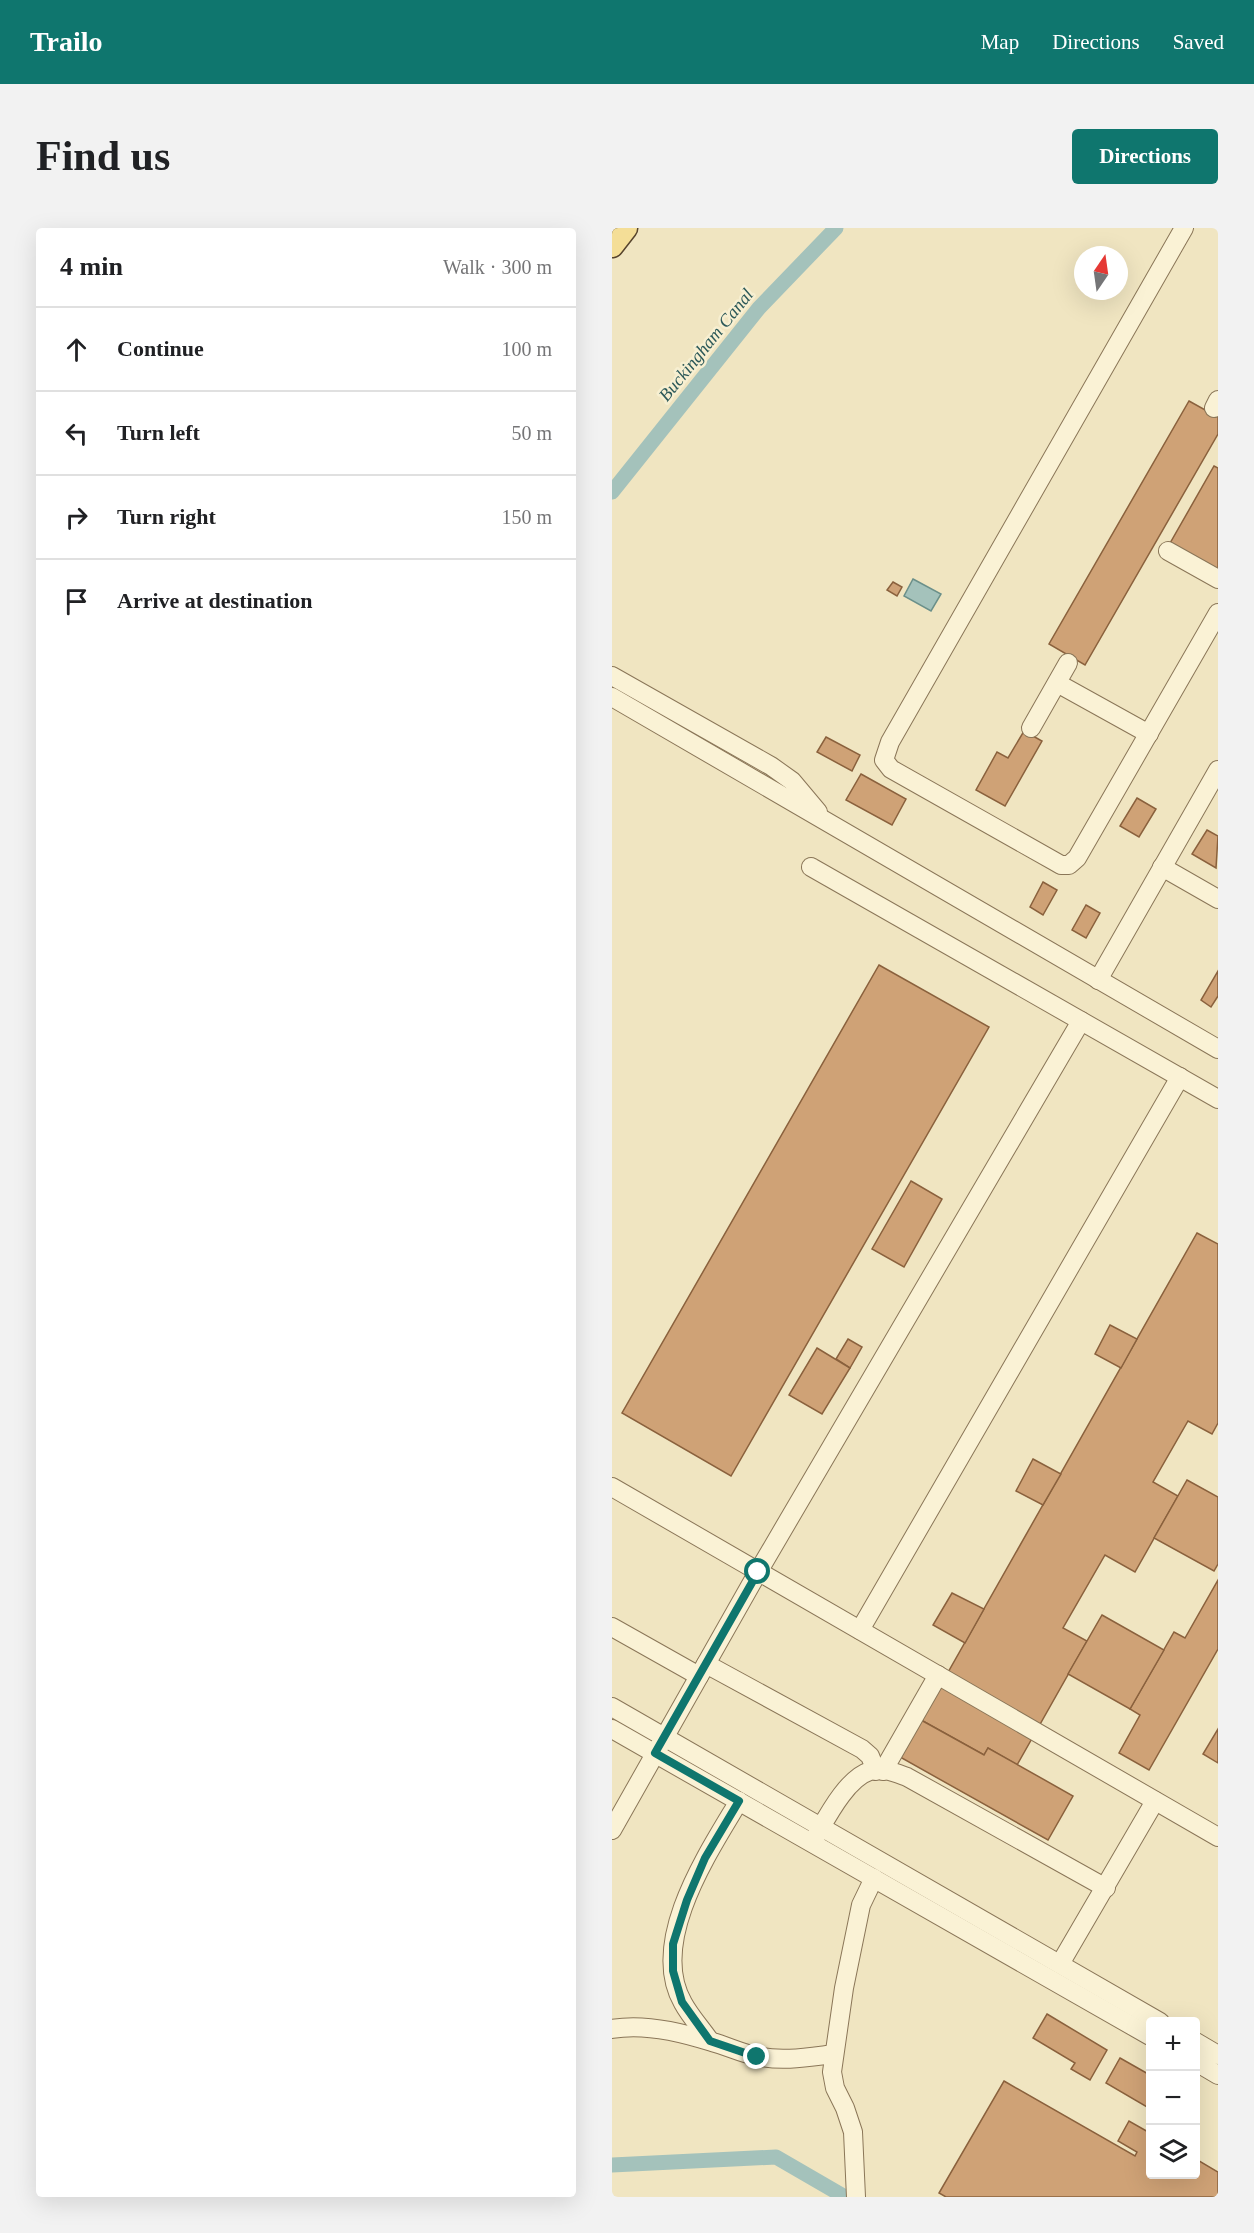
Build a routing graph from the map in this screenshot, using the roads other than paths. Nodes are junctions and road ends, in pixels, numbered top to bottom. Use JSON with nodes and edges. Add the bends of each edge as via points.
{"nodes":[{"id":1,"x":626,"y":228,"type":"edge"},
{"id":2,"x":1184,"y":228,"type":"edge"},
{"id":3,"x":612,"y":246,"type":"edge"},
{"id":4,"x":1168,"y":551,"type":"dead end"},
{"id":5,"x":1218,"y":579,"type":"edge"},
{"id":6,"x":1218,"y":614,"type":"edge"},
{"id":7,"x":1068,"y":663,"type":"dead end"},
{"id":8,"x":612,"y":676,"type":"edge"},
{"id":9,"x":1057,"y":683,"type":"junction"},
{"id":10,"x":612,"y":697,"type":"edge"},
{"id":11,"x":1031,"y":728,"type":"dead end"},
{"id":12,"x":1149,"y":734,"type":"junction"},
{"id":13,"x":1218,"y":770,"type":"edge"},
{"id":14,"x":824,"y":820,"type":"junction"},
{"id":15,"x":811,"y":867,"type":"dead end"},
{"id":16,"x":1162,"y":867,"type":"junction"},
{"id":17,"x":1218,"y":899,"type":"edge"},
{"id":18,"x":1098,"y":980,"type":"junction"},
{"id":19,"x":1081,"y":1021,"type":"junction"},
{"id":20,"x":1218,"y":1049,"type":"edge"},
{"id":21,"x":1180,"y":1077,"type":"junction"},
{"id":22,"x":1218,"y":1099,"type":"edge"},
{"id":23,"x":612,"y":1487,"type":"edge"},
{"id":24,"x":758,"y":1572,"type":"junction"},
{"id":25,"x":612,"y":1627,"type":"edge"},
{"id":26,"x":860,"y":1630,"type":"junction"},
{"id":27,"x":702,"y":1670,"type":"junction"},
{"id":28,"x":938,"y":1675,"type":"junction"},
{"id":29,"x":612,"y":1707,"type":"edge"},
{"id":30,"x":612,"y":1729,"type":"edge"},
{"id":31,"x":659,"y":1745,"type":"junction"},
{"id":32,"x":880,"y":1771,"type":"junction"},
{"id":33,"x":739,"y":1801,"type":"junction"},
{"id":34,"x":1155,"y":1801,"type":"junction"},
{"id":35,"x":612,"y":1830,"type":"edge"},
{"id":36,"x":817,"y":1835,"type":"junction"},
{"id":37,"x":1218,"y":1837,"type":"edge"},
{"id":38,"x":874,"y":1878,"type":"junction"},
{"id":39,"x":1106,"y":1888,"type":"junction"},
{"id":40,"x":1060,"y":1964,"type":"junction"},
{"id":41,"x":1151,"y":2017,"type":"edge"},
{"id":42,"x":612,"y":2029,"type":"edge"},
{"id":43,"x":1146,"y":2034,"type":"edge"},
{"id":44,"x":710,"y":2041,"type":"junction"},
{"id":45,"x":1200,"y":2044,"type":"edge"},
{"id":46,"x":834,"y":2054,"type":"junction"},
{"id":47,"x":1218,"y":2055,"type":"edge"},
{"id":48,"x":1200,"y":2064,"type":"edge"},
{"id":49,"x":1218,"y":2075,"type":"edge"},
{"id":50,"x":856,"y":2197,"type":"edge"}],
"edges":[{"from":1,"to":3,"type":"main road"},
{"from":2,"to":12,"type":"lane","via":[[890,742],[884,760],[891,769],[1065,865],[1077,858]]},
{"from":4,"to":5,"type":"lane"},
{"from":6,"to":12,"type":"lane"},
{"from":7,"to":9,"type":"lane"},
{"from":8,"to":14,"type":"lane","via":[[771,766],[792,781]]},
{"from":9,"to":11,"type":"lane"},
{"from":9,"to":12,"type":"lane"},
{"from":10,"to":14,"type":"lane"},
{"from":13,"to":16,"type":"lane"},
{"from":14,"to":18,"type":"lane"},
{"from":15,"to":19,"type":"lane"},
{"from":16,"to":17,"type":"lane"},
{"from":16,"to":18,"type":"lane"},
{"from":18,"to":20,"type":"lane"},
{"from":19,"to":21,"type":"lane"},
{"from":19,"to":24,"type":"lane"},
{"from":21,"to":22,"type":"lane"},
{"from":21,"to":26,"type":"lane"},
{"from":23,"to":24,"type":"lane"},
{"from":24,"to":26,"type":"lane"},
{"from":24,"to":27,"type":"lane"},
{"from":25,"to":27,"type":"lane"},
{"from":26,"to":28,"type":"lane"},
{"from":27,"to":31,"type":"lane"},
{"from":27,"to":32,"type":"lane","via":[[862,1749]]},
{"from":28,"to":32,"type":"lane"},
{"from":28,"to":34,"type":"lane"},
{"from":29,"to":31,"type":"lane"},
{"from":30,"to":31,"type":"lane"},
{"from":31,"to":33,"type":"lane"},
{"from":31,"to":35,"type":"lane"},
{"from":31,"to":36,"type":"lane"},
{"from":32,"to":36,"type":"lane","via":[[870,1771],[855,1780]]},
{"from":32,"to":39,"type":"lane","via":[[907,1777]]},
{"from":33,"to":36,"type":"lane"},
{"from":33,"to":44,"type":"lane","via":[[705,1858],[673,1944],[673,1971],[682,2002]]},
{"from":34,"to":37,"type":"lane"},
{"from":34,"to":39,"type":"lane"},
{"from":36,"to":38,"type":"lane"},
{"from":36,"to":40,"type":"lane"},
{"from":38,"to":43,"type":"lane"},
{"from":38,"to":46,"type":"lane","via":[[861,1905]]},
{"from":39,"to":40,"type":"lane"},
{"from":40,"to":41,"type":"lane"},
{"from":42,"to":44,"type":"lane","via":[[626,2026],[661,2030]]},
{"from":44,"to":46,"type":"lane","via":[[757,2057],[799,2059]]},
{"from":45,"to":47,"type":"lane"},
{"from":46,"to":50,"type":"lane","via":[[835,2088],[853,2132]]},
{"from":48,"to":49,"type":"lane"}]}
